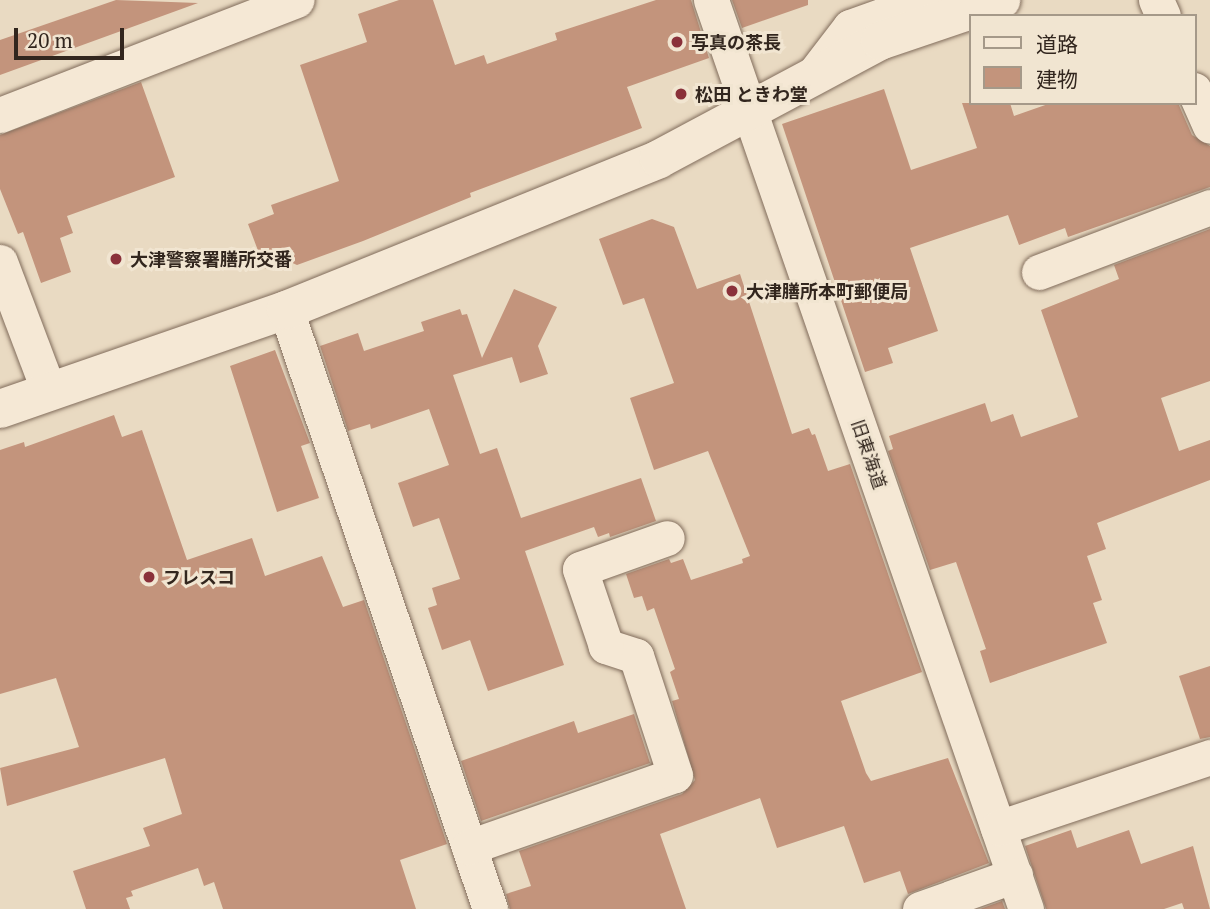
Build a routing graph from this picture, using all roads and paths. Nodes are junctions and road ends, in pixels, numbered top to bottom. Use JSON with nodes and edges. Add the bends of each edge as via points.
{"nodes":[{"id":1,"x":297,"y":0,"type":"edge"},
{"id":2,"x":711,"y":0,"type":"edge"},
{"id":3,"x":926,"y":0,"type":"edge"},
{"id":4,"x":1001,"y":0,"type":"edge"},
{"id":5,"x":814,"y":74,"type":"junction"},
{"id":6,"x":1196,"y":94,"type":"edge"},
{"id":7,"x":750,"y":109,"type":"junction"},
{"id":8,"x":0,"y":115,"type":"edge"},
{"id":9,"x":1210,"y":126,"type":"edge"},
{"id":10,"x":1210,"y":207,"type":"edge"},
{"id":11,"x":0,"y":262,"type":"edge"},
{"id":12,"x":1039,"y":272,"type":"dead end"},
{"id":13,"x":286,"y":310,"type":"junction"},
{"id":14,"x":49,"y":392,"type":"junction"},
{"id":15,"x":0,"y":409,"type":"edge"},
{"id":16,"x":667,"y":538,"type":"dead end"},
{"id":17,"x":1210,"y":757,"type":"edge"},
{"id":18,"x":998,"y":828,"type":"junction"},
{"id":19,"x":469,"y":847,"type":"junction"},
{"id":20,"x":1015,"y":875,"type":"junction"},
{"id":21,"x":490,"y":909,"type":"edge"},
{"id":22,"x":920,"y":909,"type":"edge"},
{"id":23,"x":1026,"y":909,"type":"edge"}],
"edges":[{"from":1,"to":8,"type":"street"},
{"from":2,"to":7,"type":"street","name":"旧東海道"},
{"from":3,"to":5,"type":"street","via":[[850,27]]},
{"from":4,"to":5,"type":"street","via":[[880,41]]},
{"from":5,"to":7,"type":"street"},
{"from":6,"to":9,"type":"street"},
{"from":7,"to":13,"type":"street","via":[[659,159]]},
{"from":7,"to":18,"type":"street","name":"旧東海道"},
{"from":10,"to":12,"type":"street"},
{"from":11,"to":14,"type":"street"},
{"from":13,"to":14,"type":"street"},
{"from":13,"to":19,"type":"street"},
{"from":14,"to":15,"type":"street"},
{"from":16,"to":19,"type":"street","via":[[580,569],[606,646],[636,656],[674,775]]},
{"from":17,"to":18,"type":"street"},
{"from":18,"to":20,"type":"street","name":"旧東海道"},
{"from":19,"to":21,"type":"street"},
{"from":20,"to":22,"type":"street"},
{"from":20,"to":23,"type":"street","name":"旧東海道"}]}
